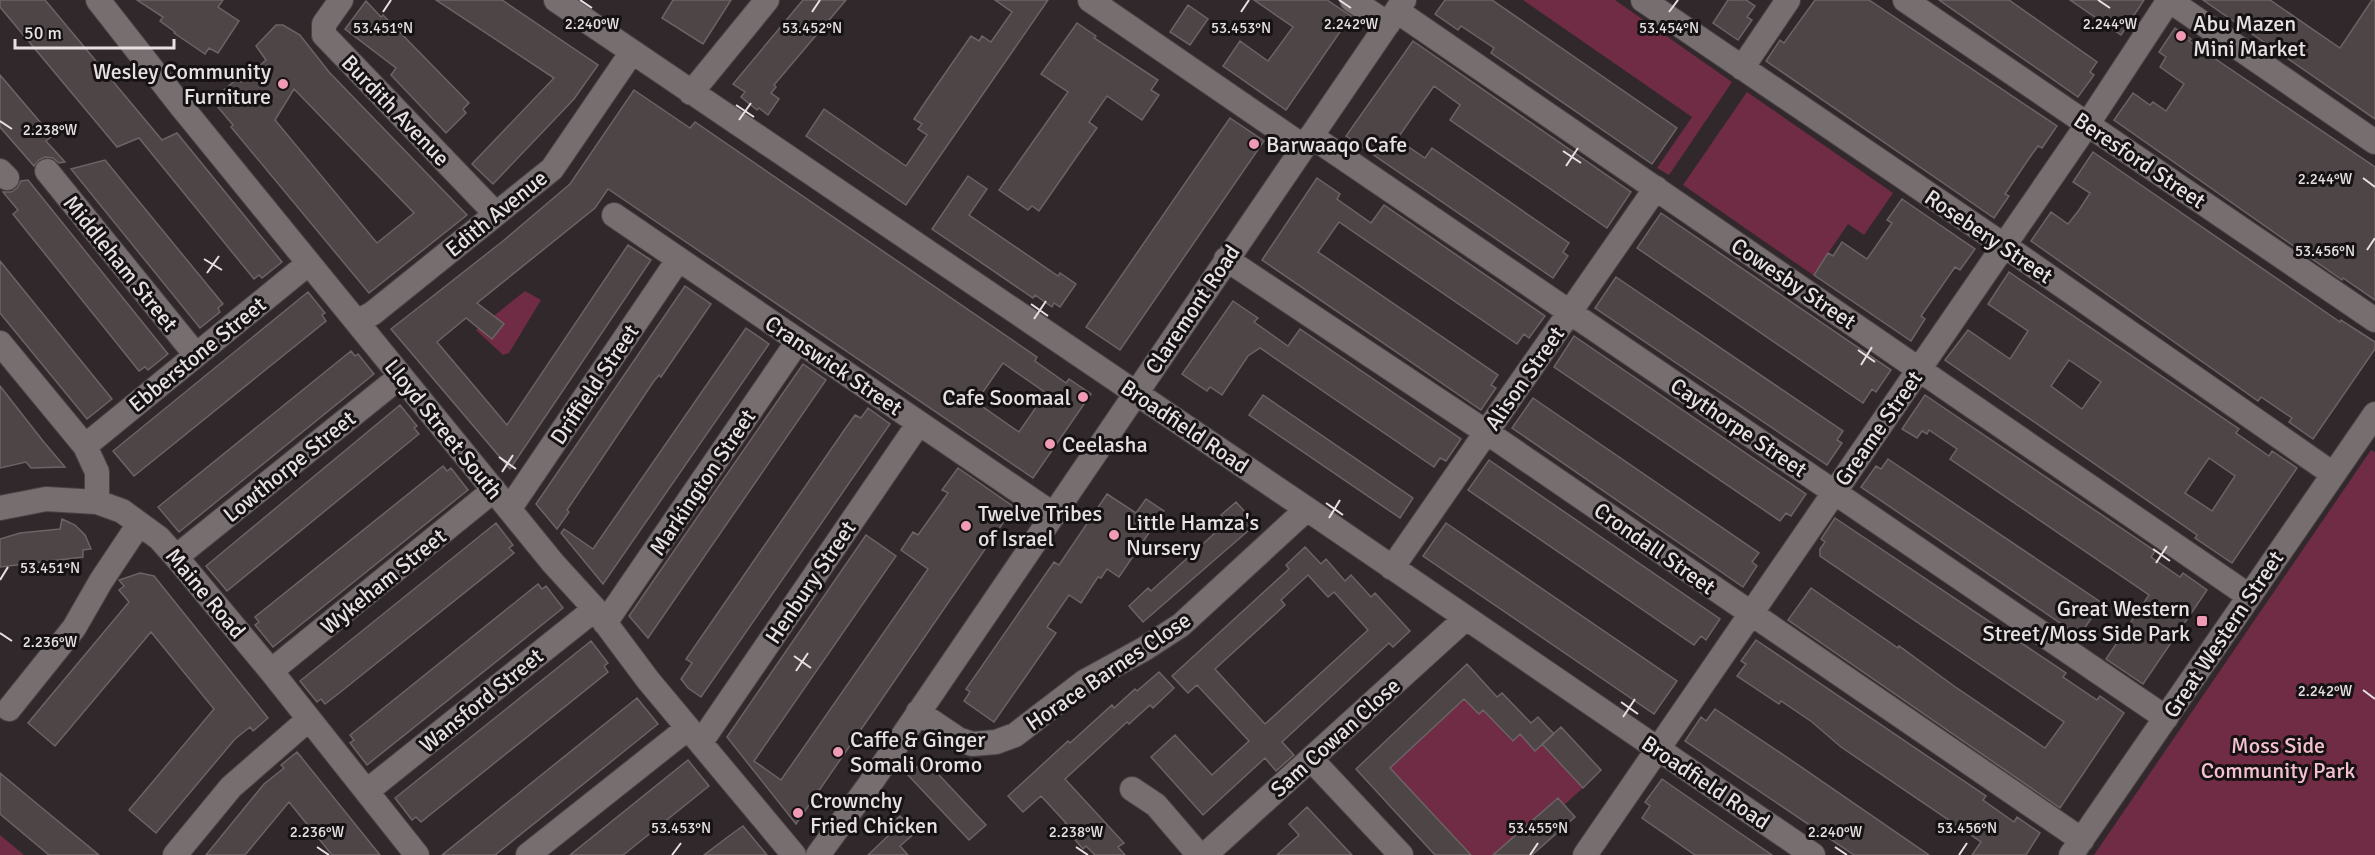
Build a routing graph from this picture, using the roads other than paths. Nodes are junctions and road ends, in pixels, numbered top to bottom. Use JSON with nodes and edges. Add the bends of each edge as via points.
{"nodes":[{"id":1,"x":341,"y":0,"type":"edge"},
{"id":2,"x":556,"y":0,"type":"edge"},
{"id":3,"x":767,"y":0,"type":"edge"},
{"id":4,"x":1090,"y":0,"type":"edge"},
{"id":5,"x":1352,"y":0,"type":"edge"},
{"id":6,"x":1643,"y":0,"type":"edge"},
{"id":7,"x":1788,"y":0,"type":"edge"},
{"id":8,"x":1905,"y":0,"type":"edge"},
{"id":9,"x":2169,"y":0,"type":"edge"},
{"id":10,"x":103,"y":2,"type":"edge"},
{"id":11,"x":1396,"y":12,"type":"edge"},
{"id":12,"x":632,"y":52,"type":"junction"},
{"id":13,"x":1742,"y":69,"type":"junction"},
{"id":14,"x":692,"y":93,"type":"junction"},
{"id":15,"x":2087,"y":125,"type":"junction"},
{"id":16,"x":1307,"y":141,"type":"junction"},
{"id":17,"x":2375,"y":142,"type":"edge"},
{"id":18,"x":47,"y":171,"type":"dead end"},
{"id":19,"x":1656,"y":188,"type":"junction"},
{"id":20,"x":496,"y":214,"type":"junction"},
{"id":21,"x":614,"y":215,"type":"dead end"},
{"id":22,"x":2004,"y":246,"type":"junction"},
{"id":23,"x":1226,"y":259,"type":"junction"},
{"id":24,"x":678,"y":260,"type":"junction"},
{"id":25,"x":309,"y":263,"type":"junction"},
{"id":26,"x":1570,"y":312,"type":"junction"},
{"id":27,"x":2375,"y":320,"type":"edge"},
{"id":28,"x":357,"y":322,"type":"junction"},
{"id":29,"x":798,"y":341,"type":"junction"},
{"id":30,"x":0,"y":343,"type":"edge"},
{"id":31,"x":196,"y":355,"type":"junction"},
{"id":32,"x":1919,"y":369,"type":"junction"},
{"id":33,"x":401,"y":376,"type":"junction"},
{"id":34,"x":1135,"y":392,"type":"junction"},
{"id":35,"x":2373,"y":420,"type":"edge"},
{"id":36,"x":919,"y":423,"type":"junction"},
{"id":37,"x":1487,"y":432,"type":"junction"},
{"id":38,"x":86,"y":446,"type":"junction"},
{"id":39,"x":2333,"y":474,"type":"junction"},
{"id":40,"x":1834,"y":492,"type":"junction"},
{"id":41,"x":502,"y":499,"type":"junction"},
{"id":42,"x":97,"y":502,"type":"junction"},
{"id":43,"x":0,"y":508,"type":"edge"},
{"id":44,"x":1307,"y":509,"type":"junction"},
{"id":45,"x":1054,"y":515,"type":"junction"},
{"id":46,"x":139,"y":524,"type":"junction"},
{"id":47,"x":176,"y":557,"type":"junction"},
{"id":48,"x":1392,"y":568,"type":"junction"},
{"id":49,"x":2249,"y":596,"type":"junction"},
{"id":50,"x":1750,"y":615,"type":"junction"},
{"id":51,"x":600,"y":616,"type":"junction"},
{"id":52,"x":1466,"y":618,"type":"junction"},
{"id":53,"x":271,"y":671,"type":"junction"},
{"id":54,"x":9,"y":709,"type":"dead end"},
{"id":55,"x":918,"y":712,"type":"junction"},
{"id":56,"x":2166,"y":718,"type":"junction"},
{"id":57,"x":309,"y":719,"type":"junction"},
{"id":58,"x":694,"y":735,"type":"junction"},
{"id":59,"x":1657,"y":748,"type":"junction"},
{"id":60,"x":1311,"y":759,"type":"junction"},
{"id":61,"x":1132,"y":789,"type":"dead end"},
{"id":62,"x":367,"y":792,"type":"junction"},
{"id":63,"x":2076,"y":848,"type":"edge"},
{"id":64,"x":175,"y":855,"type":"edge"},
{"id":65,"x":417,"y":855,"type":"edge"},
{"id":66,"x":528,"y":855,"type":"edge"},
{"id":67,"x":794,"y":855,"type":"edge"},
{"id":68,"x":818,"y":855,"type":"edge"},
{"id":69,"x":1199,"y":855,"type":"edge"},
{"id":70,"x":1205,"y":855,"type":"edge"},
{"id":71,"x":1401,"y":855,"type":"edge"},
{"id":72,"x":1585,"y":855,"type":"edge"},
{"id":73,"x":1813,"y":855,"type":"edge"}],
"edges":[{"from":1,"to":20,"type":"street","name":"Burdith Avenue","via":[[324,24],[324,35]]},
{"from":2,"to":12,"type":"street","name":"Broadfield Road"},
{"from":3,"to":14,"type":"street"},
{"from":4,"to":16,"type":"street","name":"Caythorpe Street"},
{"from":5,"to":11,"type":"street","name":"Cowesby Street"},
{"from":6,"to":13,"type":"street","name":"Rosebery Street"},
{"from":7,"to":13,"type":"street"},
{"from":8,"to":15,"type":"street","name":"Beresford Street"},
{"from":9,"to":15,"type":"street","name":"Greame Street"},
{"from":9,"to":17,"type":"street"},
{"from":10,"to":25,"type":"street","name":"Lloyd Street South"},
{"from":11,"to":16,"type":"street","name":"Claremont Road"},
{"from":11,"to":19,"type":"street","name":"Cowesby Street"},
{"from":12,"to":14,"type":"street","name":"Broadfield Road"},
{"from":12,"to":20,"type":"street","name":"Edith Avenue","via":[[552,169]]},
{"from":13,"to":22,"type":"street","name":"Rosebery Street"},
{"from":14,"to":34,"type":"street","name":"Broadfield Road"},
{"from":15,"to":22,"type":"street","name":"Greame Street"},
{"from":15,"to":27,"type":"street","name":"Beresford Street"},
{"from":16,"to":23,"type":"street","name":"Claremont Road"},
{"from":16,"to":26,"type":"street","name":"Caythorpe Street"},
{"from":18,"to":31,"type":"street","name":"Middleham Street"},
{"from":19,"to":26,"type":"street","name":"Alison Street"},
{"from":19,"to":32,"type":"street","name":"Cowesby Street"},
{"from":20,"to":28,"type":"street","name":"Edith Avenue"},
{"from":21,"to":24,"type":"street","name":"Cranswick Street"},
{"from":22,"to":32,"type":"street","name":"Greame Street"},
{"from":22,"to":39,"type":"street","name":"Rosebery Street"},
{"from":23,"to":34,"type":"street","name":"Claremont Road"},
{"from":23,"to":37,"type":"street","name":"Crondall Street"},
{"from":24,"to":29,"type":"street","name":"Cranswick Street"},
{"from":24,"to":41,"type":"street","name":"Driffield Street"},
{"from":25,"to":28,"type":"street","name":"Lloyd Street South"},
{"from":25,"to":31,"type":"street","name":"Ebberstone Street"},
{"from":26,"to":37,"type":"street","name":"Alison Street"},
{"from":26,"to":40,"type":"street","name":"Caythorpe Street"},
{"from":28,"to":33,"type":"street","name":"Lloyd Street South"},
{"from":29,"to":36,"type":"street","name":"Cranswick Street"},
{"from":29,"to":51,"type":"street","name":"Markington Street"},
{"from":30,"to":38,"type":"street"},
{"from":31,"to":38,"type":"street","name":"Ebberstone Street"},
{"from":32,"to":40,"type":"street","name":"Greame Street"},
{"from":32,"to":49,"type":"street","name":"Cowesby Street"},
{"from":33,"to":41,"type":"street","name":"Lloyd Street South"},
{"from":33,"to":47,"type":"street","name":"Lowthorpe Street"},
{"from":34,"to":44,"type":"street","name":"Broadfield Road"},
{"from":34,"to":45,"type":"street","name":"Claremont Road"},
{"from":35,"to":39,"type":"street","name":"Great Western Street"},
{"from":36,"to":45,"type":"street","name":"Cranswick Street"},
{"from":36,"to":58,"type":"street","name":"Henbury Street"},
{"from":37,"to":48,"type":"street","name":"Alison Street"},
{"from":37,"to":50,"type":"street","name":"Crondall Street"},
{"from":38,"to":42,"type":"street","via":[[96,472]]},
{"from":39,"to":49,"type":"street","name":"Great Western Street"},
{"from":40,"to":50,"type":"street","name":"Greame Street"},
{"from":40,"to":56,"type":"street","name":"Caythorpe Street"},
{"from":41,"to":51,"type":"street","name":"Lloyd Street South"},
{"from":41,"to":53,"type":"street","name":"Wykeham Street"},
{"from":42,"to":43,"type":"street","name":"Maine Road","via":[[46,499]]},
{"from":42,"to":46,"type":"street","name":"Maine Road","via":[[122,511]]},
{"from":44,"to":48,"type":"street","name":"Broadfield Road"},
{"from":44,"to":55,"type":"street","name":"Horace Barnes Close","via":[[1181,625],[1084,682],[1015,735],[972,744]]},
{"from":45,"to":55,"type":"street","name":"Claremont Road"},
{"from":46,"to":47,"type":"street","name":"Maine Road"},
{"from":46,"to":54,"type":"street","via":[[74,628]]},
{"from":47,"to":53,"type":"street","name":"Maine Road"},
{"from":48,"to":52,"type":"street","name":"Broadfield Road"},
{"from":49,"to":56,"type":"street","name":"Great Western Street"},
{"from":50,"to":59,"type":"street","name":"Greame Street"},
{"from":50,"to":63,"type":"street","name":"Crondall Street"},
{"from":51,"to":58,"type":"street","name":"Lloyd Street South"},
{"from":51,"to":62,"type":"street","name":"Wansford Street"},
{"from":52,"to":59,"type":"street","name":"Broadfield Road"},
{"from":52,"to":60,"type":"street","name":"Sam Cowan Close"},
{"from":53,"to":57,"type":"street","name":"Maine Road"},
{"from":55,"to":68,"type":"street","name":"Claremont Road"},
{"from":56,"to":63,"type":"street","name":"Great Western Street"},
{"from":57,"to":62,"type":"street","name":"Maine Road"},
{"from":57,"to":64,"type":"street","via":[[231,787]]},
{"from":58,"to":66,"type":"street","name":"Henbury Street"},
{"from":58,"to":67,"type":"street","name":"Lloyd Street South"},
{"from":59,"to":72,"type":"street","name":"Greame Street"},
{"from":59,"to":73,"type":"street","name":"Broadfield Road"},
{"from":60,"to":70,"type":"street","name":"Sam Cowan Close"},
{"from":60,"to":71,"type":"street"},
{"from":61,"to":69,"type":"street","via":[[1156,805]]},
{"from":62,"to":65,"type":"street","name":"Maine Road"}]}
